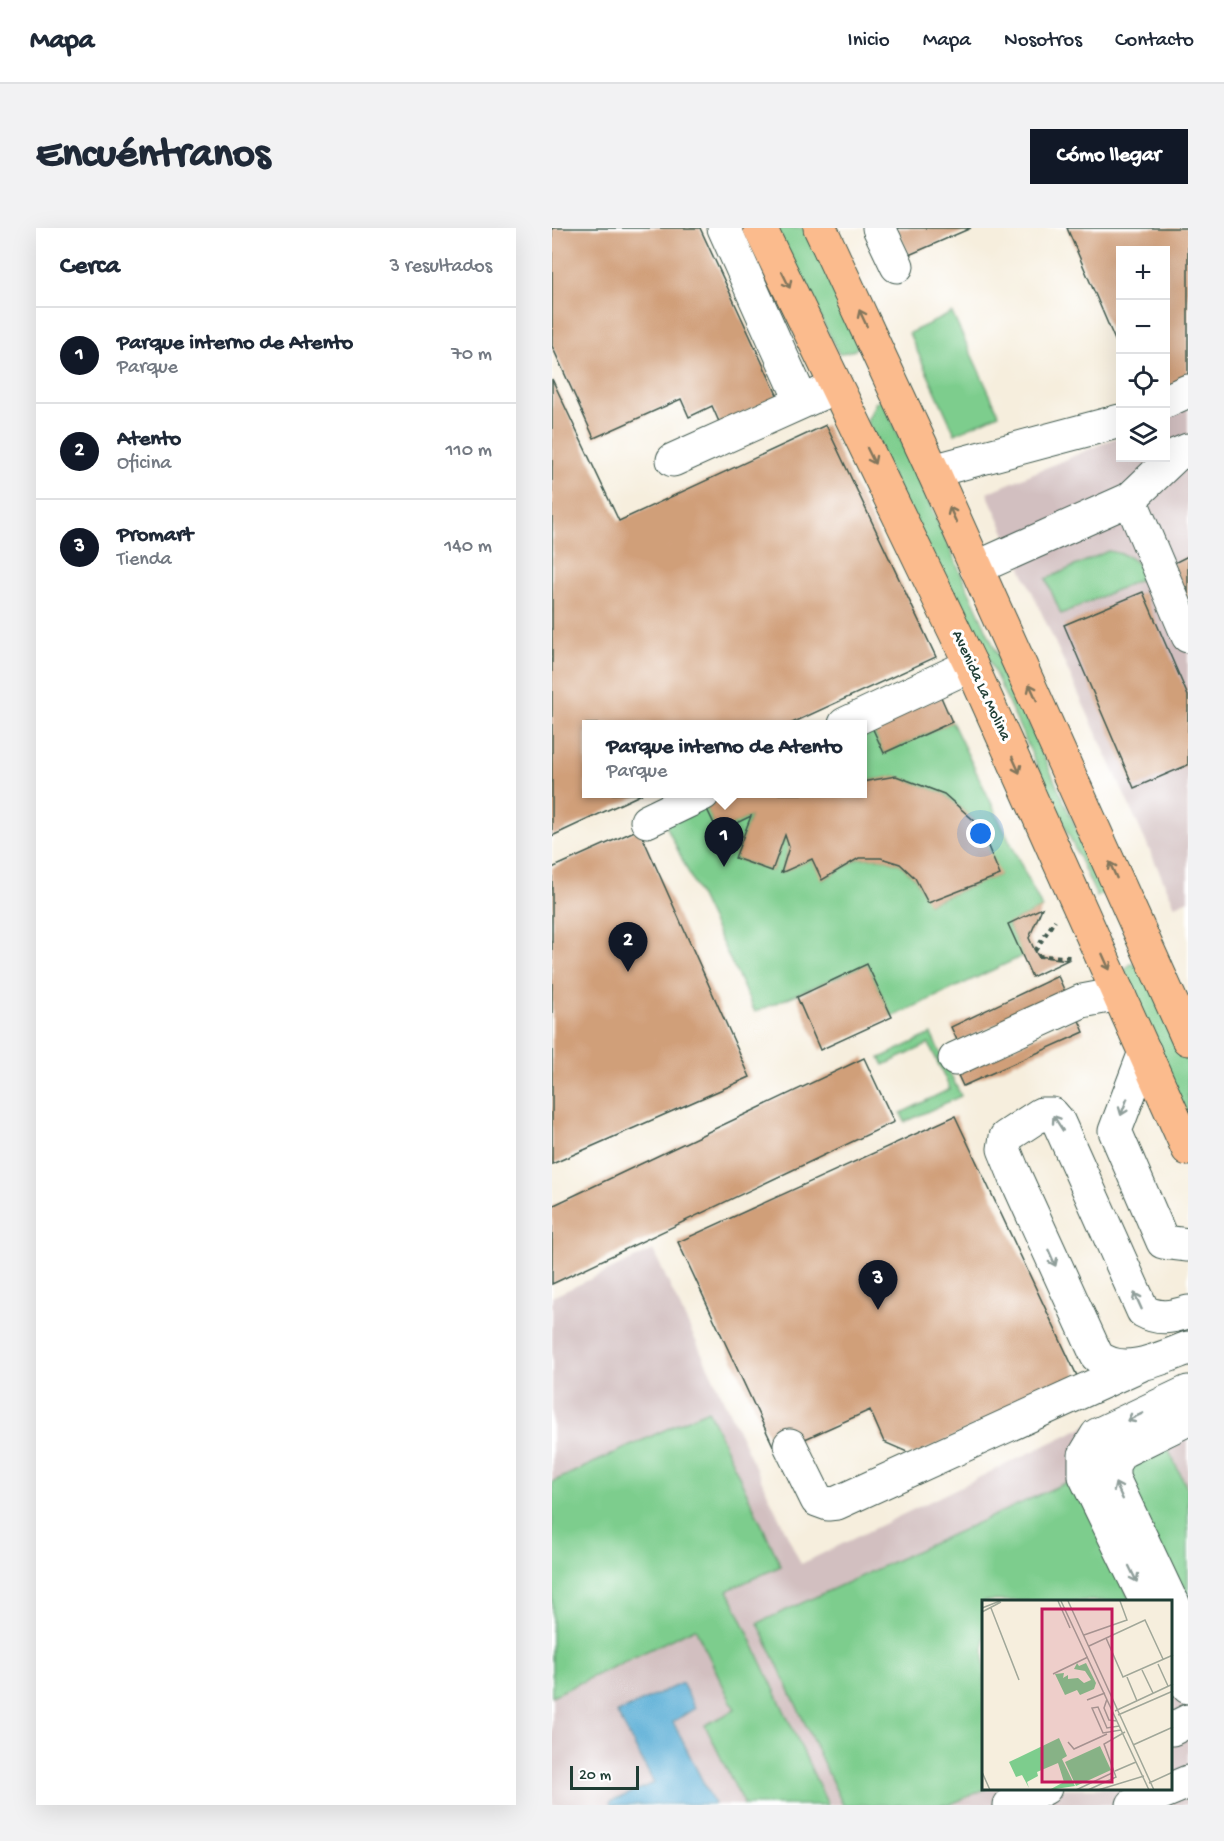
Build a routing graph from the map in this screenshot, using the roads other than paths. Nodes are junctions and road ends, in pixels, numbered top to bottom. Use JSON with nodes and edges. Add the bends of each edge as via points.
{"nodes":[{"id":1,"x":724,"y":228,"type":"edge"},
{"id":2,"x":760,"y":228,"type":"edge"},
{"id":3,"x":820,"y":228,"type":"edge"},
{"id":4,"x":879,"y":228,"type":"edge"},
{"id":5,"x":897,"y":266,"type":"dead end"},
{"id":6,"x":879,"y":353,"type":"junction"},
{"id":7,"x":835,"y":380,"type":"junction"},
{"id":8,"x":1188,"y":391,"type":"edge"},
{"id":9,"x":1170,"y":399,"type":"edge"},
{"id":10,"x":802,"y":402,"type":"junction"},
{"id":11,"x":1116,"y":422,"type":"edge"},
{"id":12,"x":1188,"y":450,"type":"edge"},
{"id":13,"x":673,"y":460,"type":"dead end"},
{"id":14,"x":933,"y":471,"type":"junction"},
{"id":15,"x":1130,"y":499,"type":"junction"},
{"id":16,"x":976,"y":568,"type":"junction"},
{"id":17,"x":1188,"y":636,"type":"edge"},
{"id":18,"x":971,"y":665,"type":"junction"},
{"id":19,"x":853,"y":720,"type":"edge"},
{"id":20,"x":695,"y":798,"type":"edge"},
{"id":21,"x":647,"y":821,"type":"dead end"},
{"id":22,"x":1132,"y":913,"type":"junction"},
{"id":23,"x":1092,"y":931,"type":"junction"},
{"id":24,"x":1119,"y":994,"type":"junction"},
{"id":25,"x":1188,"y":1039,"type":"edge"},
{"id":26,"x":1145,"y":1052,"type":"junction"},
{"id":27,"x":955,"y":1059,"type":"dead end"},
{"id":28,"x":1188,"y":1149,"type":"edge"},
{"id":29,"x":1188,"y":1245,"type":"edge"},
{"id":30,"x":1188,"y":1312,"type":"edge"},
{"id":31,"x":1188,"y":1348,"type":"edge"},
{"id":32,"x":1140,"y":1365,"type":"junction"},
{"id":33,"x":1188,"y":1392,"type":"edge"},
{"id":34,"x":1188,"y":1419,"type":"edge"},
{"id":35,"x":790,"y":1445,"type":"dead end"},
{"id":36,"x":1146,"y":1600,"type":"edge"},
{"id":37,"x":1171,"y":1600,"type":"edge"},
{"id":38,"x":1173,"y":1605,"type":"edge"},
{"id":39,"x":1188,"y":1636,"type":"edge"},
{"id":40,"x":1173,"y":1655,"type":"edge"},
{"id":41,"x":1188,"y":1687,"type":"edge"},
{"id":42,"x":1188,"y":1721,"type":"edge"},
{"id":43,"x":1173,"y":1728,"type":"edge"},
{"id":44,"x":1188,"y":1782,"type":"edge"},
{"id":45,"x":1173,"y":1788,"type":"edge"},
{"id":46,"x":1169,"y":1790,"type":"edge"},
{"id":47,"x":1133,"y":1805,"type":"edge"}],
"edges":[{"from":1,"to":10,"type":"street"},
{"from":2,"to":7,"type":"main road","name":"Avenida La Molina","one_way":true},
{"from":6,"to":3,"type":"main road","one_way":true},
{"from":4,"to":5,"type":"street"},
{"from":6,"to":7,"type":"main road"},
{"from":6,"to":14,"type":"main road"},
{"from":7,"to":10,"type":"street"},
{"from":7,"to":18,"type":"main road","name":"Avenida La Molina","one_way":true},
{"from":8,"to":9,"type":"street"},
{"from":10,"to":13,"type":"street"},
{"from":11,"to":14,"type":"street"},
{"from":12,"to":15,"type":"street","via":[[1176,455]]},
{"from":16,"to":14,"type":"main road","one_way":true},
{"from":15,"to":16,"type":"street"},
{"from":15,"to":17,"type":"street"},
{"from":22,"to":16,"type":"main road","one_way":true},
{"from":18,"to":19,"type":"street"},
{"from":18,"to":23,"type":"main road","name":"Avenida La Molina","one_way":true},
{"from":20,"to":21,"type":"street"},
{"from":22,"to":23,"type":"main road"},
{"from":22,"to":25,"type":"main road"},
{"from":23,"to":24,"type":"main road","name":"Avenida La Molina","one_way":true},
{"from":24,"to":26,"type":"main road","name":"Avenida La Molina"},
{"from":24,"to":27,"type":"street","via":[[1082,1001]]},
{"from":26,"to":28,"type":"main road","name":"Avenida La Molina"},
{"from":26,"to":29,"type":"street","one_way":true,"via":[[1115,1131],[1163,1242]]},
{"from":30,"to":32,"type":"street","one_way":true,"via":[[1168,1318],[1143,1311],[1052,1114],[1041,1114],[1006,1137],[1004,1149],[1015,1176],[1097,1356],[1117,1365]]},
{"from":31,"to":32,"type":"street"},
{"from":32,"to":35,"type":"street","via":[[837,1503],[817,1500]]},
{"from":33,"to":36,"type":"street","one_way":true,"via":[[1097,1435],[1085,1455],[1085,1476]]},
{"from":37,"to":34,"type":"street","one_way":true,"via":[[1113,1478],[1113,1465],[1121,1452]]},
{"from":38,"to":39,"type":"street"},
{"from":40,"to":41,"type":"street"},
{"from":42,"to":43,"type":"street"},
{"from":44,"to":45,"type":"street"},
{"from":46,"to":47,"type":"street"}]}
